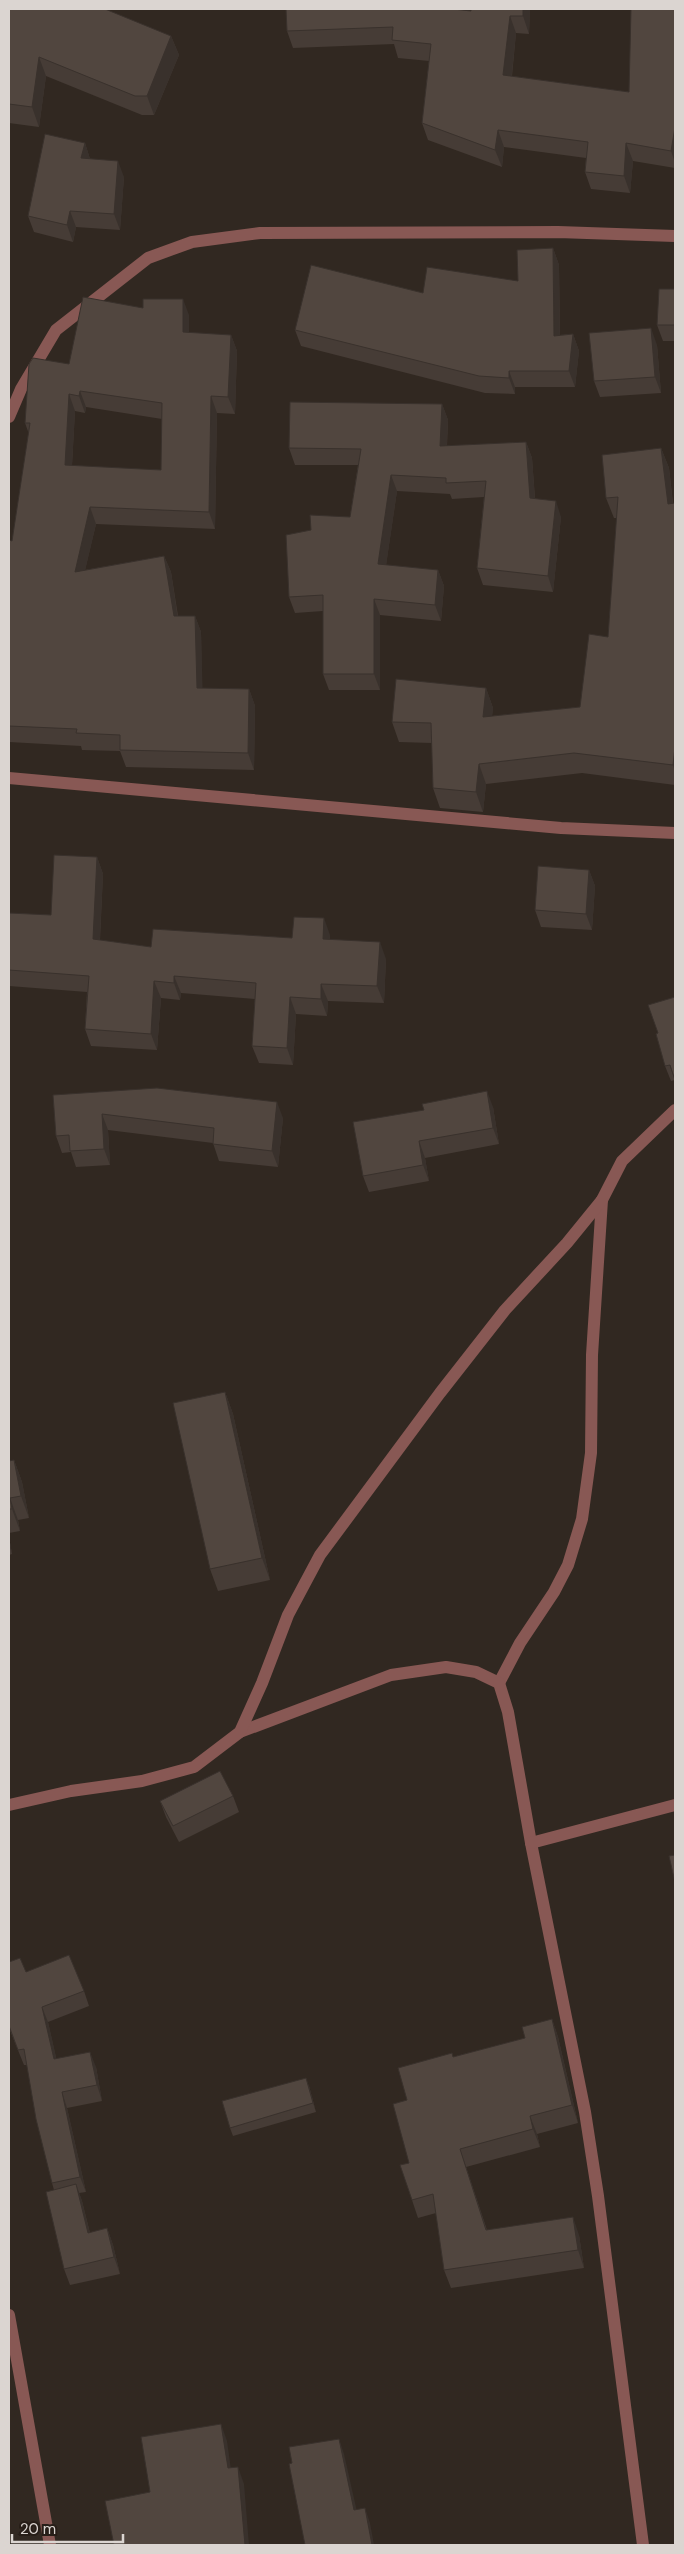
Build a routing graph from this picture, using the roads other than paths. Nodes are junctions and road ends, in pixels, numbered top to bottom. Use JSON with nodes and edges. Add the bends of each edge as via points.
{"nodes":[{"id":1,"x":675,"y":236,"type":"edge"},
{"id":2,"x":9,"y":417,"type":"edge"},
{"id":3,"x":9,"y":778,"type":"edge"},
{"id":4,"x":675,"y":833,"type":"edge"},
{"id":5,"x":675,"y":1110,"type":"edge"},
{"id":6,"x":602,"y":1200,"type":"junction"},
{"id":7,"x":499,"y":1683,"type":"junction"},
{"id":8,"x":240,"y":1732,"type":"junction"},
{"id":9,"x":9,"y":1805,"type":"edge"},
{"id":10,"x":675,"y":1805,"type":"edge"},
{"id":11,"x":531,"y":1843,"type":"junction"},
{"id":12,"x":9,"y":2315,"type":"edge"},
{"id":13,"x":50,"y":2545,"type":"edge"},
{"id":14,"x":643,"y":2545,"type":"edge"}],
"edges":[{"from":1,"to":2,"type":"street","via":[[558,232],[260,233],[192,242],[148,258],[56,330],[21,389]]},
{"from":3,"to":4,"type":"street","via":[[562,828]]},
{"from":5,"to":6,"type":"street","via":[[622,1161]]},
{"from":6,"to":7,"type":"street","via":[[592,1355],[591,1453],[582,1519],[568,1565]]},
{"from":6,"to":8,"type":"street","via":[[499,1318],[434,1400],[320,1556],[288,1615]]},
{"from":7,"to":8,"type":"street","via":[[476,1672],[446,1668],[391,1676]]},
{"from":7,"to":11,"type":"street","via":[[508,1712]]},
{"from":8,"to":9,"type":"street","via":[[194,1767],[142,1781],[71,1791]]},
{"from":10,"to":11,"type":"street"},
{"from":11,"to":14,"type":"street","via":[[600,2206]]},
{"from":12,"to":13,"type":"street"}]}
